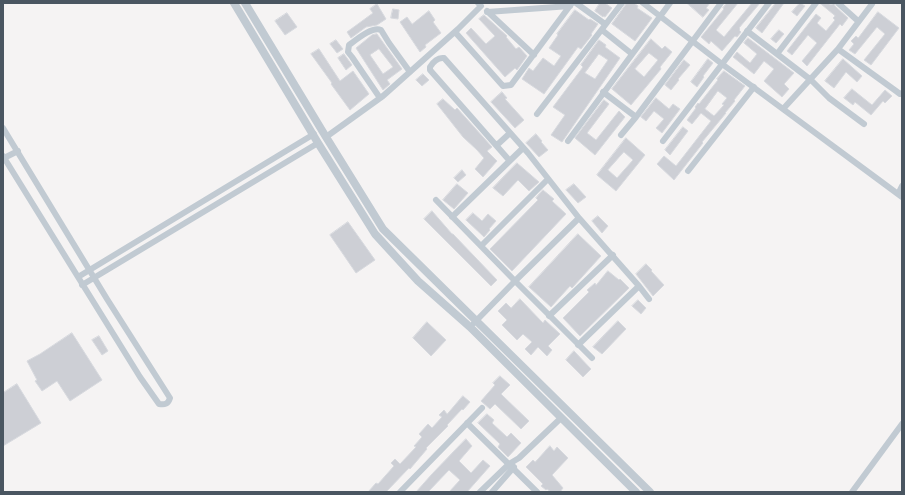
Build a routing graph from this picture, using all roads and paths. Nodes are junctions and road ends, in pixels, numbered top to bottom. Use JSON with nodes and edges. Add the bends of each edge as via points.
{"nodes":[{"id":1,"x":234,"y":3,"type":"edge"},
{"id":2,"x":245,"y":3,"type":"edge"},
{"id":3,"x":576,"y":3,"type":"edge"},
{"id":4,"x":622,"y":3,"type":"edge"},
{"id":5,"x":643,"y":3,"type":"edge"},
{"id":6,"x":670,"y":3,"type":"edge"},
{"id":7,"x":721,"y":3,"type":"edge"},
{"id":8,"x":768,"y":3,"type":"edge"},
{"id":9,"x":816,"y":3,"type":"edge"},
{"id":10,"x":838,"y":3,"type":"edge"},
{"id":11,"x":480,"y":4,"type":"edge"},
{"id":12,"x":872,"y":4,"type":"edge"},
{"id":13,"x":571,"y":5,"type":"edge"},
{"id":14,"x":487,"y":12,"type":"junction"},
{"id":15,"x":660,"y":16,"type":"junction"},
{"id":16,"x":858,"y":22,"type":"junction"},
{"id":17,"x":603,"y":27,"type":"junction"},
{"id":18,"x":747,"y":31,"type":"junction"},
{"id":19,"x":455,"y":32,"type":"junction"},
{"id":20,"x":693,"y":41,"type":"junction"},
{"id":21,"x":838,"y":49,"type":"junction"},
{"id":22,"x":534,"y":54,"type":"junction"},
{"id":23,"x":632,"y":54,"type":"junction"},
{"id":24,"x":777,"y":54,"type":"junction"},
{"id":25,"x":722,"y":64,"type":"junction"},
{"id":26,"x":410,"y":72,"type":"junction"},
{"id":27,"x":811,"y":80,"type":"junction"},
{"id":28,"x":754,"y":87,"type":"junction"},
{"id":29,"x":603,"y":92,"type":"junction"},
{"id":30,"x":902,"y":93,"type":"edge"},
{"id":31,"x":380,"y":98,"type":"junction"},
{"id":32,"x":783,"y":109,"type":"junction"},
{"id":33,"x":537,"y":114,"type":"dead end"},
{"id":34,"x":636,"y":117,"type":"junction"},
{"id":35,"x":864,"y":124,"type":"dead end"},
{"id":36,"x":3,"y":128,"type":"edge"},
{"id":37,"x":321,"y":129,"type":"junction"},
{"id":38,"x":510,"y":133,"type":"junction"},
{"id":39,"x":314,"y":134,"type":"junction"},
{"id":40,"x":621,"y":135,"type":"dead end"},
{"id":41,"x":326,"y":137,"type":"junction"},
{"id":42,"x":568,"y":141,"type":"dead end"},
{"id":43,"x":663,"y":141,"type":"dead end"},
{"id":44,"x":318,"y":143,"type":"junction"},
{"id":45,"x":497,"y":145,"type":"junction"},
{"id":46,"x":523,"y":148,"type":"junction"},
{"id":47,"x":18,"y":151,"type":"junction"},
{"id":48,"x":4,"y":157,"type":"edge"},
{"id":49,"x":509,"y":160,"type":"junction"},
{"id":50,"x":688,"y":170,"type":"dead end"},
{"id":51,"x":548,"y":179,"type":"junction"},
{"id":52,"x":902,"y":186,"type":"edge"},
{"id":53,"x":900,"y":196,"type":"edge"},
{"id":54,"x":436,"y":200,"type":"dead end"},
{"id":55,"x":198,"y":205,"type":"junction"},
{"id":56,"x":202,"y":213,"type":"junction"},
{"id":57,"x":452,"y":217,"type":"junction"},
{"id":58,"x":579,"y":218,"type":"junction"},
{"id":59,"x":481,"y":246,"type":"junction"},
{"id":60,"x":613,"y":255,"type":"junction"},
{"id":61,"x":90,"y":270,"type":"junction"},
{"id":62,"x":78,"y":277,"type":"junction"},
{"id":63,"x":95,"y":278,"type":"junction"},
{"id":64,"x":514,"y":282,"type":"junction"},
{"id":65,"x":82,"y":285,"type":"junction"},
{"id":66,"x":639,"y":286,"type":"junction"},
{"id":67,"x":649,"y":299,"type":"dead end"},
{"id":68,"x":549,"y":316,"type":"junction"},
{"id":69,"x":476,"y":321,"type":"junction"},
{"id":70,"x":470,"y":327,"type":"junction"},
{"id":71,"x":578,"y":344,"type":"junction"},
{"id":72,"x":592,"y":358,"type":"dead end"},
{"id":73,"x":482,"y":408,"type":"dead end"},
{"id":74,"x":561,"y":418,"type":"junction"},
{"id":75,"x":467,"y":423,"type":"junction"},
{"id":76,"x":902,"y":424,"type":"edge"},
{"id":77,"x":511,"y":466,"type":"junction"},
{"id":78,"x":400,"y":492,"type":"edge"},
{"id":79,"x":480,"y":492,"type":"edge"},
{"id":80,"x":492,"y":492,"type":"edge"},
{"id":81,"x":537,"y":492,"type":"edge"},
{"id":82,"x":636,"y":492,"type":"edge"},
{"id":83,"x":650,"y":492,"type":"edge"},
{"id":84,"x":852,"y":492,"type":"edge"}],
"edges":[{"from":1,"to":39,"type":"street"},
{"from":2,"to":37,"type":"street"},
{"from":3,"to":17,"type":"street"},
{"from":4,"to":17,"type":"street"},
{"from":5,"to":15,"type":"street"},
{"from":6,"to":15,"type":"street"},
{"from":7,"to":20,"type":"street"},
{"from":8,"to":18,"type":"street"},
{"from":9,"to":24,"type":"street"},
{"from":10,"to":16,"type":"street"},
{"from":11,"to":14,"type":"street"},
{"from":11,"to":19,"type":"street"},
{"from":12,"to":16,"type":"street"},
{"from":13,"to":14,"type":"street"},
{"from":13,"to":22,"type":"street"},
{"from":14,"to":22,"type":"street"},
{"from":15,"to":20,"type":"street"},
{"from":15,"to":23,"type":"street"},
{"from":16,"to":21,"type":"street"},
{"from":17,"to":23,"type":"street"},
{"from":17,"to":33,"type":"street"},
{"from":18,"to":24,"type":"street"},
{"from":18,"to":25,"type":"street"},
{"from":19,"to":22,"type":"street","via":[[503,86],[511,85]]},
{"from":19,"to":26,"type":"street"},
{"from":20,"to":25,"type":"street"},
{"from":20,"to":34,"type":"street"},
{"from":21,"to":27,"type":"street"},
{"from":21,"to":30,"type":"street"},
{"from":23,"to":29,"type":"street"},
{"from":24,"to":27,"type":"street"},
{"from":25,"to":28,"type":"street"},
{"from":25,"to":43,"type":"street"},
{"from":26,"to":31,"type":"street"},
{"from":26,"to":31,"type":"street","via":[[379,28],[348,46],[348,52]]},
{"from":27,"to":32,"type":"street"},
{"from":27,"to":35,"type":"street","via":[[829,98]]},
{"from":28,"to":32,"type":"street"},
{"from":28,"to":50,"type":"street"},
{"from":29,"to":34,"type":"street"},
{"from":29,"to":42,"type":"street"},
{"from":31,"to":41,"type":"street"},
{"from":32,"to":53,"type":"street"},
{"from":34,"to":40,"type":"street"},
{"from":36,"to":47,"type":"street"},
{"from":37,"to":39,"type":"street"},
{"from":37,"to":41,"type":"street"},
{"from":38,"to":45,"type":"street"},
{"from":38,"to":45,"type":"street","via":[[444,58],[437,59],[430,70]]},
{"from":38,"to":46,"type":"street"},
{"from":39,"to":44,"type":"street"},
{"from":39,"to":55,"type":"street"},
{"from":41,"to":44,"type":"street"},
{"from":41,"to":69,"type":"street","via":[[383,229]]},
{"from":44,"to":56,"type":"street"},
{"from":44,"to":70,"type":"street","via":[[376,234],[418,281]]},
{"from":45,"to":49,"type":"street"},
{"from":46,"to":49,"type":"street"},
{"from":46,"to":51,"type":"street"},
{"from":47,"to":48,"type":"street"},
{"from":47,"to":61,"type":"street"},
{"from":48,"to":62,"type":"street"},
{"from":49,"to":57,"type":"street"},
{"from":51,"to":58,"type":"street"},
{"from":51,"to":59,"type":"street"},
{"from":52,"to":53,"type":"street"},
{"from":54,"to":57,"type":"street"},
{"from":55,"to":56,"type":"street"},
{"from":55,"to":61,"type":"street"},
{"from":56,"to":63,"type":"street"},
{"from":57,"to":59,"type":"street"},
{"from":58,"to":60,"type":"street"},
{"from":58,"to":64,"type":"street"},
{"from":59,"to":64,"type":"street"},
{"from":60,"to":66,"type":"street"},
{"from":60,"to":68,"type":"street"},
{"from":61,"to":62,"type":"street"},
{"from":61,"to":63,"type":"street"},
{"from":62,"to":65,"type":"street"},
{"from":63,"to":65,"type":"street"},
{"from":63,"to":65,"type":"street","via":[[170,398],[164,405],[159,404],[140,377]]},
{"from":64,"to":68,"type":"street"},
{"from":64,"to":69,"type":"street"},
{"from":66,"to":67,"type":"street"},
{"from":66,"to":71,"type":"street"},
{"from":68,"to":71,"type":"street"},
{"from":69,"to":70,"type":"street"},
{"from":69,"to":83,"type":"street"},
{"from":70,"to":74,"type":"street"},
{"from":71,"to":72,"type":"street"},
{"from":73,"to":75,"type":"street"},
{"from":74,"to":77,"type":"street"},
{"from":74,"to":82,"type":"street"},
{"from":75,"to":77,"type":"street"},
{"from":75,"to":78,"type":"street"},
{"from":76,"to":84,"type":"street"},
{"from":77,"to":79,"type":"street"},
{"from":77,"to":80,"type":"street"},
{"from":77,"to":81,"type":"street"}]}
